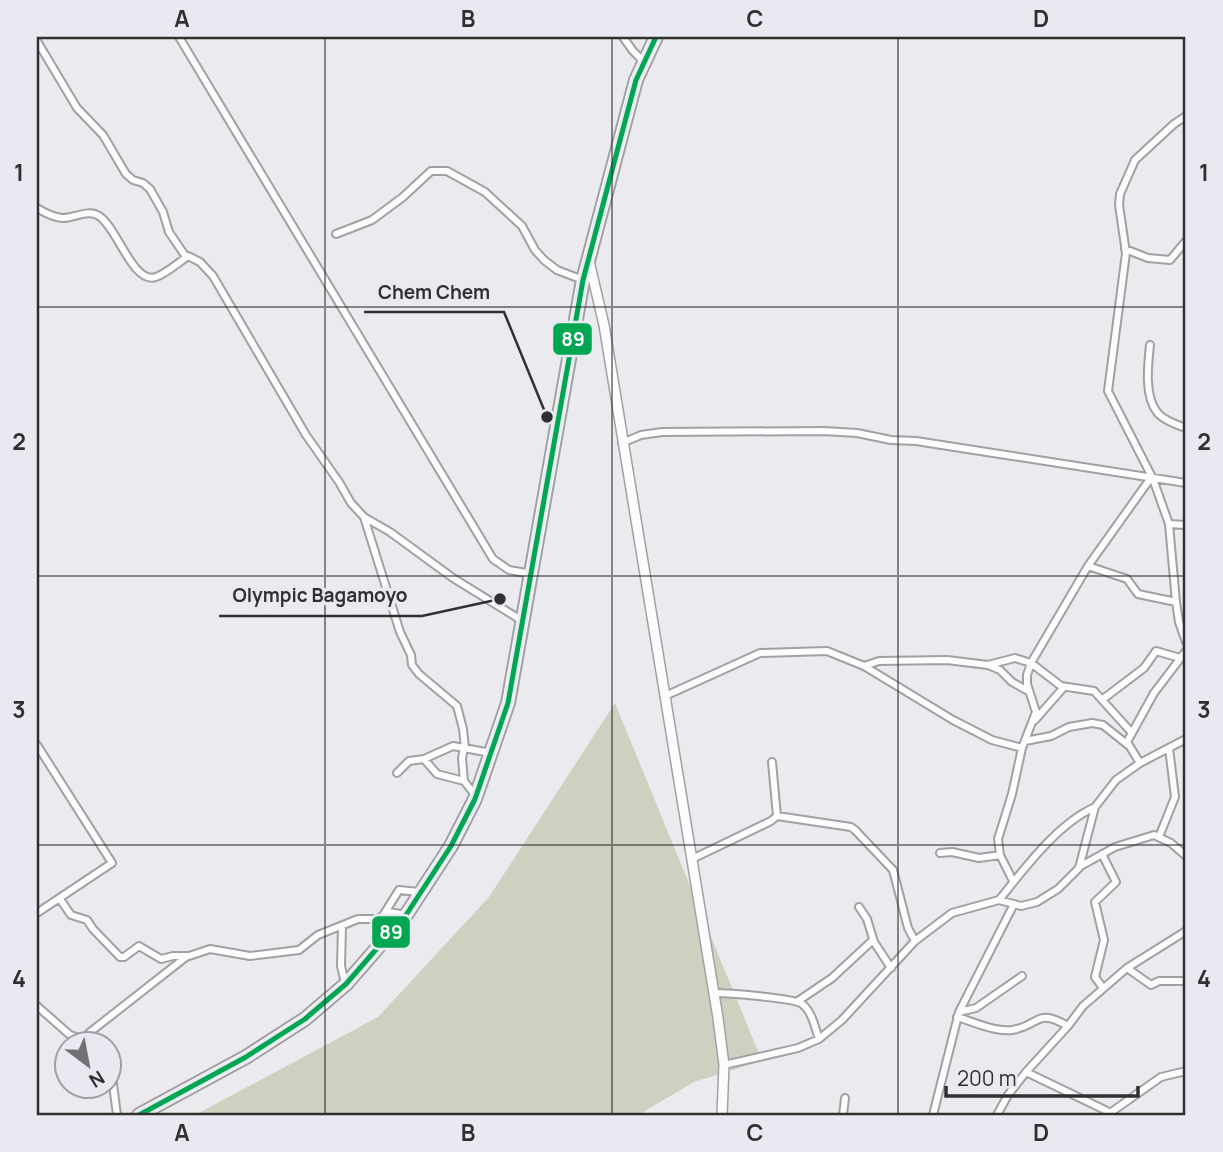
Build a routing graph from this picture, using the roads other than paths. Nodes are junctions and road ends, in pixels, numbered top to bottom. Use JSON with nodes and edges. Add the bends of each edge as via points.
{"nodes":[{"id":1,"x":179,"y":37,"type":"edge"},
{"id":2,"x":623,"y":37,"type":"edge"},
{"id":3,"x":656,"y":37,"type":"edge"},
{"id":4,"x":37,"y":41,"type":"edge"},
{"id":5,"x":644,"y":62,"type":"junction"},
{"id":6,"x":1186,"y":116,"type":"edge"},
{"id":7,"x":37,"y":208,"type":"edge"},
{"id":8,"x":336,"y":234,"type":"dead end"},
{"id":9,"x":1186,"y":241,"type":"edge"},
{"id":10,"x":1125,"y":249,"type":"junction"},
{"id":11,"x":186,"y":257,"type":"junction"},
{"id":12,"x":589,"y":260,"type":"junction"},
{"id":13,"x":583,"y":281,"type":"junction"},
{"id":14,"x":1150,"y":345,"type":"dead end"},
{"id":15,"x":1186,"y":428,"type":"edge"},
{"id":16,"x":622,"y":443,"type":"junction"},
{"id":17,"x":1151,"y":479,"type":"junction"},
{"id":18,"x":1186,"y":483,"type":"edge"},
{"id":19,"x":364,"y":517,"type":"junction"},
{"id":20,"x":1169,"y":524,"type":"junction"},
{"id":21,"x":1186,"y":525,"type":"edge"},
{"id":22,"x":1088,"y":566,"type":"junction"},
{"id":23,"x":532,"y":574,"type":"junction"},
{"id":24,"x":1176,"y":602,"type":"junction"},
{"id":25,"x":523,"y":621,"type":"junction"},
{"id":26,"x":1186,"y":642,"type":"edge"},
{"id":27,"x":1186,"y":651,"type":"edge"},
{"id":28,"x":1180,"y":658,"type":"junction"},
{"id":29,"x":1031,"y":663,"type":"junction"},
{"id":30,"x":988,"y":665,"type":"junction"},
{"id":31,"x":864,"y":666,"type":"junction"},
{"id":32,"x":1064,"y":687,"type":"junction"},
{"id":33,"x":1028,"y":691,"type":"junction"},
{"id":34,"x":665,"y":696,"type":"junction"},
{"id":35,"x":1103,"y":699,"type":"junction"},
{"id":36,"x":1032,"y":724,"type":"junction"},
{"id":37,"x":1132,"y":733,"type":"junction"},
{"id":38,"x":1186,"y":739,"type":"edge"},
{"id":39,"x":37,"y":745,"type":"edge"},
{"id":40,"x":1023,"y":745,"type":"junction"},
{"id":41,"x":1128,"y":745,"type":"junction"},
{"id":42,"x":1169,"y":748,"type":"junction"},
{"id":43,"x":465,"y":749,"type":"junction"},
{"id":44,"x":492,"y":754,"type":"junction"},
{"id":45,"x":424,"y":759,"type":"junction"},
{"id":46,"x":772,"y":762,"type":"dead end"},
{"id":47,"x":1140,"y":763,"type":"junction"},
{"id":48,"x":397,"y":774,"type":"dead end"},
{"id":49,"x":464,"y":781,"type":"junction"},
{"id":50,"x":476,"y":797,"type":"junction"},
{"id":51,"x":1095,"y":807,"type":"junction"},
{"id":52,"x":777,"y":816,"type":"junction"},
{"id":53,"x":1159,"y":837,"type":"junction"},
{"id":54,"x":940,"y":853,"type":"dead end"},
{"id":55,"x":1102,"y":854,"type":"junction"},
{"id":56,"x":1000,"y":855,"type":"junction"},
{"id":57,"x":1186,"y":856,"type":"edge"},
{"id":58,"x":692,"y":859,"type":"junction"},
{"id":59,"x":1079,"y":868,"type":"junction"},
{"id":60,"x":1013,"y":881,"type":"junction"},
{"id":61,"x":421,"y":893,"type":"junction"},
{"id":62,"x":60,"y":899,"type":"junction"},
{"id":63,"x":999,"y":900,"type":"junction"},
{"id":64,"x":1013,"y":906,"type":"junction"},
{"id":65,"x":859,"y":907,"type":"dead end"},
{"id":66,"x":37,"y":913,"type":"edge"},
{"id":67,"x":384,"y":914,"type":"junction"},
{"id":68,"x":405,"y":915,"type":"junction"},
{"id":69,"x":342,"y":926,"type":"junction"},
{"id":70,"x":1186,"y":931,"type":"edge"},
{"id":71,"x":873,"y":940,"type":"junction"},
{"id":72,"x":915,"y":941,"type":"junction"},
{"id":73,"x":187,"y":957,"type":"junction"},
{"id":74,"x":891,"y":968,"type":"junction"},
{"id":75,"x":1127,"y":968,"type":"junction"},
{"id":76,"x":1022,"y":976,"type":"dead end"},
{"id":77,"x":1186,"y":981,"type":"edge"},
{"id":78,"x":346,"y":984,"type":"junction"},
{"id":79,"x":1103,"y":988,"type":"junction"},
{"id":80,"x":714,"y":993,"type":"junction"},
{"id":81,"x":798,"y":1001,"type":"junction"},
{"id":82,"x":37,"y":1006,"type":"edge"},
{"id":83,"x":958,"y":1014,"type":"junction"},
{"id":84,"x":1069,"y":1026,"type":"junction"},
{"id":85,"x":64,"y":1030,"type":"edge"},
{"id":86,"x":98,"y":1030,"type":"edge"},
{"id":87,"x":818,"y":1039,"type":"junction"},
{"id":88,"x":724,"y":1065,"type":"junction"},
{"id":89,"x":1186,"y":1071,"type":"edge"},
{"id":90,"x":1026,"y":1072,"type":"junction"},
{"id":91,"x":845,"y":1098,"type":"dead end"},
{"id":92,"x":1110,"y":1114,"type":"edge"},
{"id":93,"x":139,"y":1115,"type":"edge"},
{"id":94,"x":722,"y":1115,"type":"edge"},
{"id":95,"x":843,"y":1115,"type":"edge"},
{"id":96,"x":933,"y":1115,"type":"edge"},
{"id":97,"x":997,"y":1115,"type":"edge"}],
"edges":[{"from":1,"to":23,"type":"street","via":[[487,549],[500,566]]},
{"from":2,"to":5,"type":"street"},
{"from":3,"to":5,"type":"highway"},
{"from":4,"to":11,"type":"street","via":[[77,108],[103,135],[126,174],[150,188],[169,232]]},
{"from":5,"to":12,"type":"highway"},
{"from":6,"to":10,"type":"street","via":[[1130,167],[1119,205]]},
{"from":7,"to":11,"type":"street","via":[[62,218],[97,214],[138,272],[147,277],[157,277]]},
{"from":8,"to":13,"type":"street","via":[[372,220],[431,171],[447,171],[490,195],[522,226],[535,250],[553,267]]},
{"from":9,"to":10,"type":"street","via":[[1170,260]]},
{"from":10,"to":17,"type":"street","via":[[1108,391]]},
{"from":11,"to":19,"type":"street","via":[[200,262],[213,276],[306,435]]},
{"from":12,"to":13,"type":"highway"},
{"from":12,"to":16,"type":"main road"},
{"from":13,"to":23,"type":"highway"},
{"from":14,"to":15,"type":"street","via":[[1148,376],[1155,410]]},
{"from":16,"to":17,"type":"street","via":[[663,432],[848,432]]},
{"from":16,"to":34,"type":"main road"},
{"from":17,"to":18,"type":"street"},
{"from":17,"to":20,"type":"street"},
{"from":17,"to":22,"type":"street"},
{"from":19,"to":25,"type":"street"},
{"from":19,"to":43,"type":"street","via":[[412,665],[457,706]]},
{"from":20,"to":21,"type":"street"},
{"from":20,"to":24,"type":"street"},
{"from":22,"to":24,"type":"street","via":[[1127,579],[1138,594]]},
{"from":22,"to":29,"type":"street"},
{"from":23,"to":25,"type":"highway"},
{"from":24,"to":26,"type":"street"},
{"from":25,"to":44,"type":"highway","via":[[508,703]]},
{"from":27,"to":28,"type":"street"},
{"from":28,"to":35,"type":"street","via":[[1156,651],[1144,668]]},
{"from":28,"to":37,"type":"street"},
{"from":29,"to":30,"type":"street","via":[[1011,657]]},
{"from":29,"to":32,"type":"street"},
{"from":29,"to":33,"type":"street"},
{"from":30,"to":31,"type":"street","via":[[947,660],[879,661]]},
{"from":30,"to":33,"type":"street"},
{"from":31,"to":34,"type":"street","via":[[827,651],[760,653]]},
{"from":31,"to":40,"type":"street","via":[[997,742]]},
{"from":32,"to":35,"type":"street","via":[[1090,689]]},
{"from":32,"to":36,"type":"street"},
{"from":33,"to":36,"type":"street","via":[[1036,709]]},
{"from":34,"to":58,"type":"main road"},
{"from":35,"to":37,"type":"street"},
{"from":36,"to":40,"type":"street"},
{"from":37,"to":41,"type":"street"},
{"from":38,"to":42,"type":"street"},
{"from":39,"to":62,"type":"street","via":[[112,863]]},
{"from":40,"to":41,"type":"street","via":[[1092,723],[1103,725]]},
{"from":40,"to":56,"type":"street","via":[[998,839]]},
{"from":41,"to":47,"type":"street"},
{"from":42,"to":47,"type":"street"},
{"from":42,"to":53,"type":"street","via":[[1175,797]]},
{"from":43,"to":44,"type":"street"},
{"from":43,"to":45,"type":"street","via":[[453,746]]},
{"from":43,"to":49,"type":"street"},
{"from":44,"to":50,"type":"highway"},
{"from":45,"to":48,"type":"street","via":[[409,761]]},
{"from":45,"to":49,"type":"street","via":[[437,774]]},
{"from":46,"to":52,"type":"street"},
{"from":47,"to":51,"type":"street","via":[[1116,780]]},
{"from":49,"to":50,"type":"street"},
{"from":50,"to":61,"type":"highway","via":[[452,846]]},
{"from":51,"to":59,"type":"street"},
{"from":51,"to":60,"type":"street","via":[[1072,819]]},
{"from":52,"to":58,"type":"street"},
{"from":52,"to":72,"type":"street","via":[[855,830],[893,870]]},
{"from":53,"to":55,"type":"street","via":[[1148,836]]},
{"from":53,"to":57,"type":"street"},
{"from":54,"to":56,"type":"street","via":[[979,858]]},
{"from":55,"to":59,"type":"street"},
{"from":55,"to":79,"type":"street","via":[[1116,882],[1095,902],[1104,940],[1095,977]]},
{"from":56,"to":60,"type":"street"},
{"from":58,"to":80,"type":"main road"},
{"from":59,"to":64,"type":"street","via":[[1037,902]]},
{"from":60,"to":63,"type":"street"},
{"from":61,"to":67,"type":"street","via":[[400,889]]},
{"from":61,"to":68,"type":"highway"},
{"from":62,"to":66,"type":"street"},
{"from":62,"to":73,"type":"street","via":[[71,915],[88,920],[120,957],[139,946],[161,959]]},
{"from":63,"to":64,"type":"street"},
{"from":63,"to":72,"type":"street","via":[[952,913]]},
{"from":64,"to":83,"type":"street"},
{"from":65,"to":71,"type":"street"},
{"from":67,"to":68,"type":"street"},
{"from":67,"to":69,"type":"street"},
{"from":68,"to":78,"type":"highway"},
{"from":69,"to":73,"type":"street","via":[[318,935],[299,950],[250,956],[209,949]]},
{"from":69,"to":78,"type":"street","via":[[341,966]]},
{"from":70,"to":75,"type":"street"},
{"from":71,"to":74,"type":"street"},
{"from":71,"to":81,"type":"street","via":[[832,978]]},
{"from":72,"to":74,"type":"street"},
{"from":73,"to":86,"type":"street"},
{"from":74,"to":87,"type":"street"},
{"from":75,"to":77,"type":"street","via":[[1151,985]]},
{"from":75,"to":79,"type":"street"},
{"from":76,"to":83,"type":"street","via":[[976,1008]]},
{"from":78,"to":93,"type":"highway","via":[[305,1019],[246,1057]]},
{"from":79,"to":84,"type":"street"},
{"from":80,"to":81,"type":"street"},
{"from":80,"to":88,"type":"main road"},
{"from":81,"to":87,"type":"street","via":[[807,1009]]},
{"from":82,"to":85,"type":"street"},
{"from":83,"to":84,"type":"street","via":[[998,1030],[1013,1030],[1041,1017]]},
{"from":83,"to":96,"type":"street"},
{"from":84,"to":90,"type":"street"},
{"from":87,"to":88,"type":"street"},
{"from":88,"to":94,"type":"main road"},
{"from":89,"to":92,"type":"street","via":[[1161,1077]]},
{"from":90,"to":92,"type":"street"},
{"from":90,"to":97,"type":"street"},
{"from":91,"to":95,"type":"street"}]}
